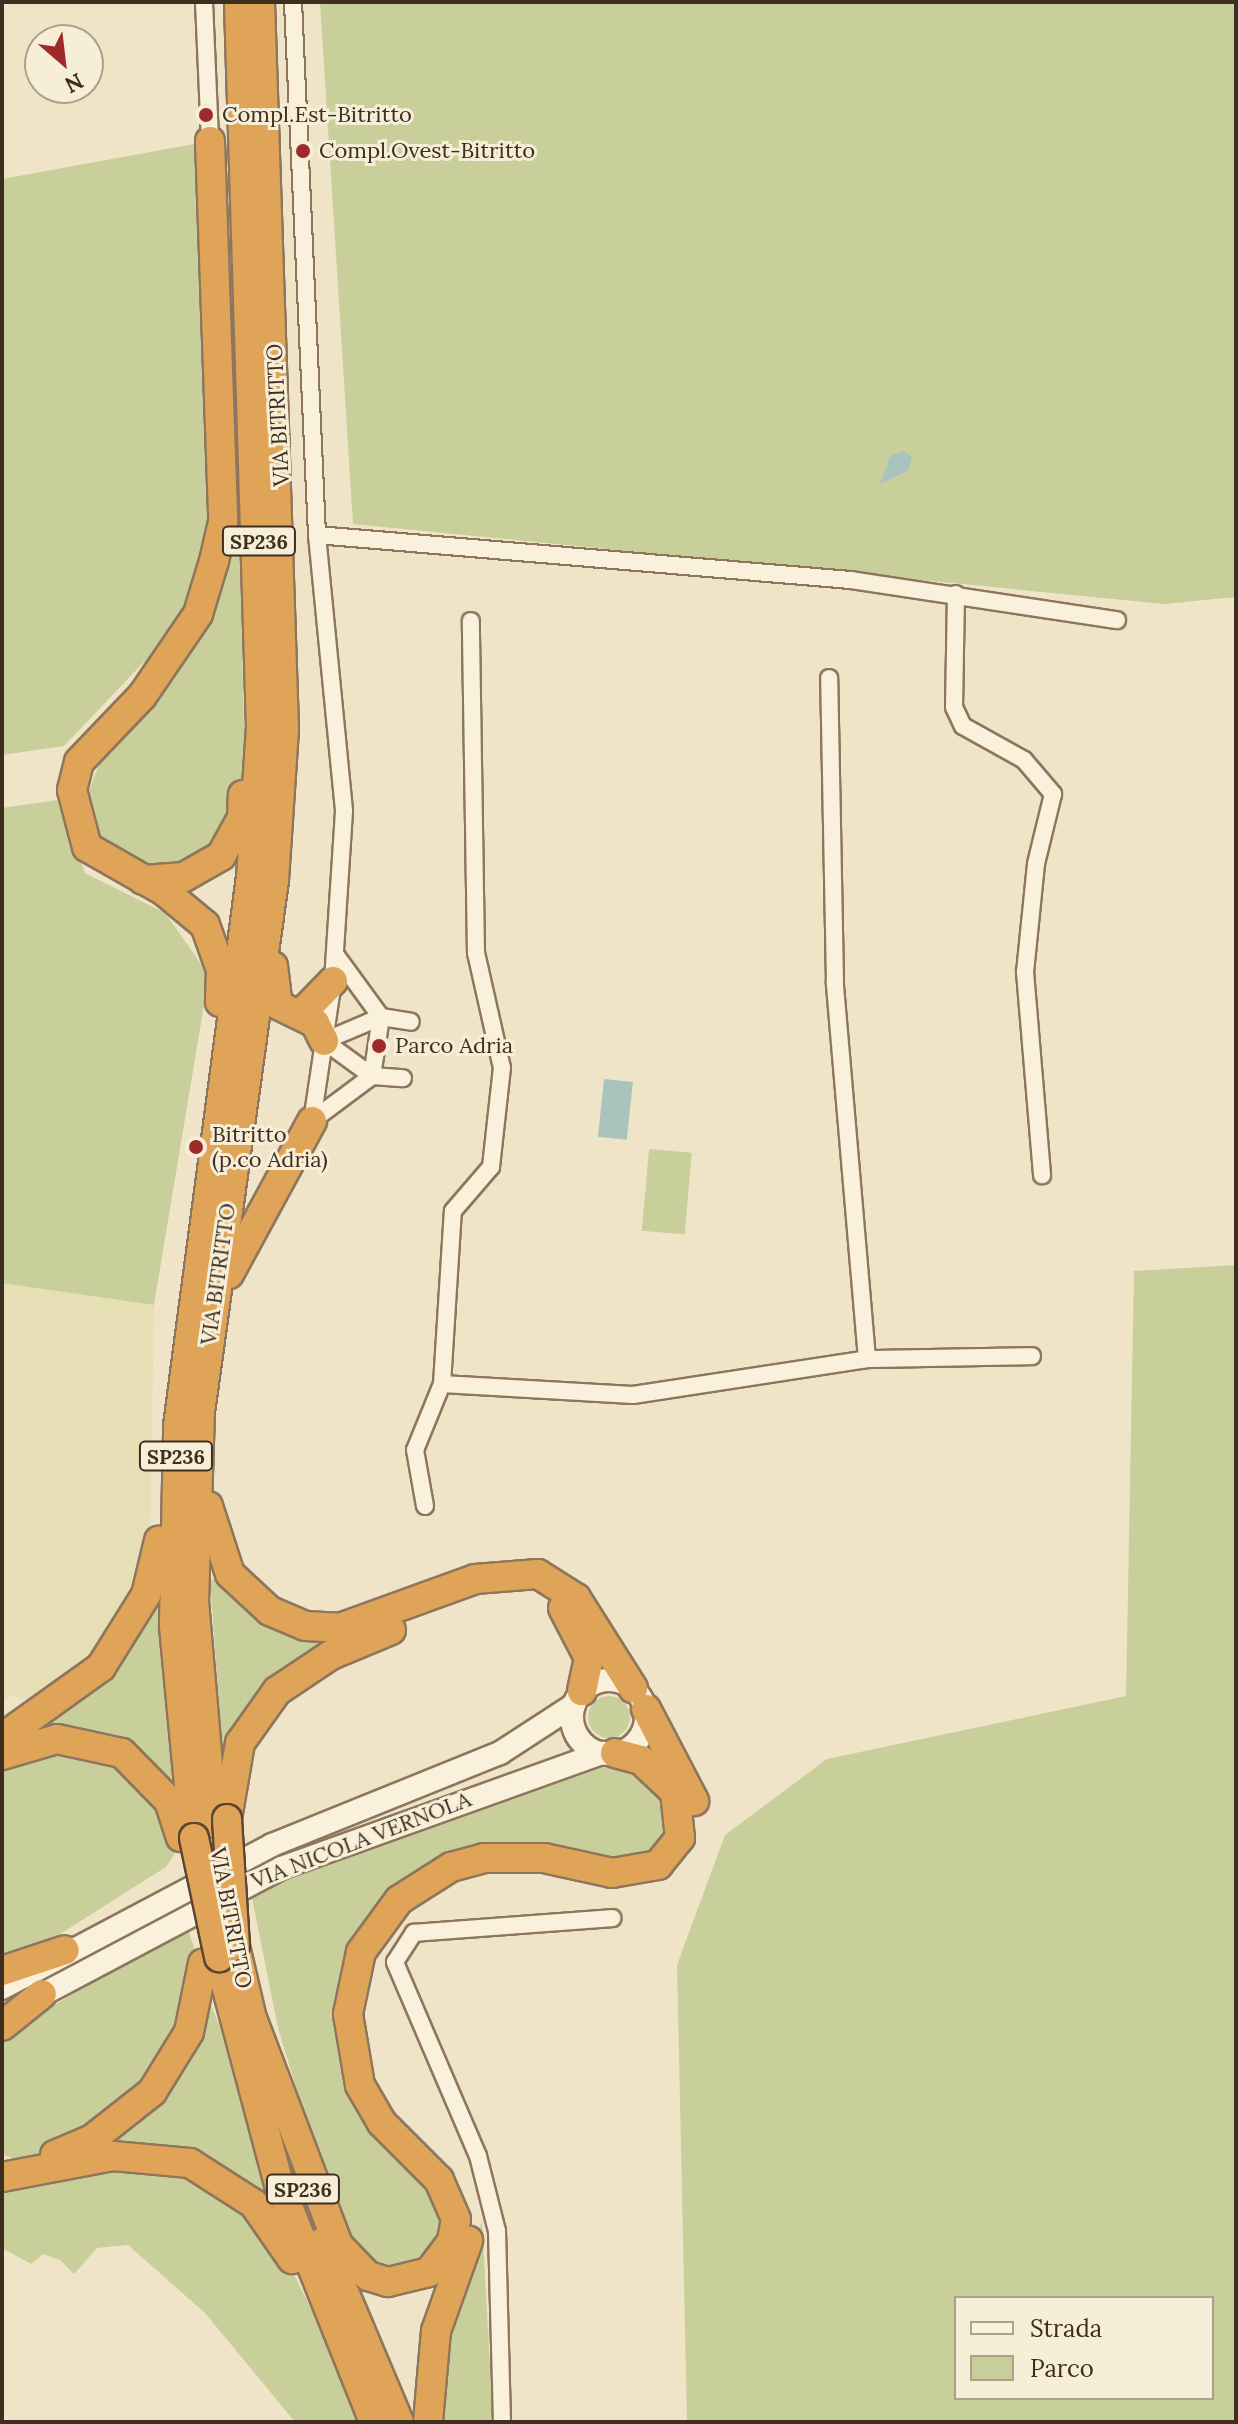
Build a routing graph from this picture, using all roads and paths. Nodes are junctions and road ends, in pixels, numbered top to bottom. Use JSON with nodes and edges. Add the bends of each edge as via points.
{"nodes":[{"id":1,"x":204,"y":2,"type":"edge"},
{"id":2,"x":239,"y":2,"type":"edge"},
{"id":3,"x":260,"y":2,"type":"edge"},
{"id":4,"x":293,"y":2,"type":"edge"},
{"id":5,"x":210,"y":141,"type":"joint"},
{"id":6,"x":317,"y":535,"type":"junction"},
{"id":7,"x":259,"y":537,"type":"junction"},
{"id":8,"x":956,"y":594,"type":"junction"},
{"id":9,"x":1117,"y":620,"type":"dead end"},
{"id":10,"x":471,"y":621,"type":"dead end"},
{"id":11,"x":829,"y":678,"type":"dead end"},
{"id":12,"x":281,"y":790,"type":"junction"},
{"id":13,"x":139,"y":880,"type":"junction"},
{"id":14,"x":334,"y":952,"type":"junction"},
{"id":15,"x":333,"y":981,"type":"junction"},
{"id":16,"x":301,"y":1014,"type":"junction"},
{"id":17,"x":381,"y":1017,"type":"junction"},
{"id":18,"x":411,"y":1022,"type":"dead end"},
{"id":19,"x":324,"y":1041,"type":"junction"},
{"id":20,"x":372,"y":1076,"type":"junction"},
{"id":21,"x":223,"y":1077,"type":"junction"},
{"id":22,"x":403,"y":1078,"type":"dead end"},
{"id":23,"x":312,"y":1121,"type":"junction"},
{"id":24,"x":1042,"y":1175,"type":"dead end"},
{"id":25,"x":195,"y":1270,"type":"junction"},
{"id":26,"x":1032,"y":1356,"type":"dead end"},
{"id":27,"x":867,"y":1359,"type":"junction"},
{"id":28,"x":442,"y":1384,"type":"junction"},
{"id":29,"x":200,"y":1412,"type":"junction"},
{"id":30,"x":425,"y":1506,"type":"dead end"},
{"id":31,"x":578,"y":1698,"type":"junction"},
{"id":32,"x":639,"y":1699,"type":"junction"},
{"id":33,"x":2,"y":1738,"type":"edge"},
{"id":34,"x":609,"y":1753,"type":"junction"},
{"id":35,"x":2,"y":1755,"type":"edge"},
{"id":36,"x":203,"y":1836,"type":"junction"},
{"id":37,"x":612,"y":1918,"type":"dead end"},
{"id":38,"x":65,"y":1950,"type":"junction"},
{"id":39,"x":219,"y":1955,"type":"junction"},
{"id":40,"x":2,"y":1971,"type":"edge"},
{"id":41,"x":2,"y":1988,"type":"edge"},
{"id":42,"x":42,"y":1994,"type":"junction"},
{"id":43,"x":250,"y":2013,"type":"junction"},
{"id":44,"x":2,"y":2018,"type":"edge"},
{"id":45,"x":2,"y":2026,"type":"edge"},
{"id":46,"x":2,"y":2160,"type":"edge"},
{"id":47,"x":2,"y":2177,"type":"edge"},
{"id":48,"x":344,"y":2353,"type":"junction"},
{"id":49,"x":374,"y":2422,"type":"edge"},
{"id":50,"x":399,"y":2422,"type":"edge"},
{"id":51,"x":428,"y":2422,"type":"edge"},
{"id":52,"x":502,"y":2422,"type":"edge"}],
"edges":[{"from":1,"to":5,"type":"street"},
{"from":2,"to":7,"type":"highway","name":"VIA BITRITTO","number":"SP236"},
{"from":3,"to":12,"type":"highway","name":"VIA BITRITTO","number":"SP236","via":[[287,646]]},
{"from":4,"to":6,"type":"street"},
{"from":5,"to":13,"type":"highway","via":[[220,535],[198,614],[142,696],[79,762],[72,790],[87,847]]},
{"from":6,"to":8,"type":"street","via":[[681,563]]},
{"from":6,"to":14,"type":"street","via":[[344,811]]},
{"from":7,"to":13,"type":"highway","via":[[242,818],[221,856],[205,868]]},
{"from":7,"to":21,"type":"highway","name":"VIA BITRITTO","number":"SP236","via":[[256,832]]},
{"from":8,"to":9,"type":"street"},
{"from":8,"to":24,"type":"street","via":[[954,707],[963,726],[1024,760],[1053,794],[1036,864],[1025,972]]},
{"from":10,"to":28,"type":"street","via":[[476,953],[498,1039],[501,1094],[491,1167],[453,1211]]},
{"from":11,"to":27,"type":"street","via":[[835,982]]},
{"from":12,"to":16,"type":"highway","via":[[285,872],[272,986],[278,1005]]},
{"from":12,"to":29,"type":"highway","name":"VIA BITRITTO","number":"SP236"},
{"from":13,"to":21,"type":"highway","via":[[189,908],[216,950],[222,988],[213,1049]]},
{"from":14,"to":15,"type":"street"},
{"from":14,"to":17,"type":"street"},
{"from":15,"to":16,"type":"highway"},
{"from":15,"to":19,"type":"street"},
{"from":16,"to":19,"type":"highway"},
{"from":17,"to":18,"type":"street"},
{"from":17,"to":19,"type":"street"},
{"from":17,"to":20,"type":"street"},
{"from":19,"to":20,"type":"street"},
{"from":19,"to":23,"type":"street"},
{"from":20,"to":22,"type":"street"},
{"from":20,"to":23,"type":"street"},
{"from":21,"to":25,"type":"highway","name":"VIA BITRITTO","number":"SP236"},
{"from":23,"to":29,"type":"highway","via":[[235,1251],[215,1378]]},
{"from":25,"to":33,"type":"highway","via":[[176,1304],[159,1556],[146,1595],[101,1667]]},
{"from":25,"to":36,"type":"highway","name":"VIA BITRITTO","number":"SP236","via":[[172,1543],[177,1699]]},
{"from":26,"to":27,"type":"street"},
{"from":27,"to":28,"type":"street","via":[[633,1395]]},
{"from":28,"to":30,"type":"street","via":[[415,1450]]},
{"from":29,"to":32,"type":"highway","via":[[216,1549],[247,1594],[270,1611],[305,1626],[340,1628],[486,1576],[538,1574],[576,1598]]},
{"from":29,"to":36,"type":"highway","name":"VIA BITRITTO","number":"SP236","via":[[194,1602]]},
{"from":31,"to":32,"type":"main road","via":[[601,1680]]},
{"from":31,"to":34,"type":"main road","via":[[574,1730]]},
{"from":31,"to":36,"type":"highway","via":[[589,1658],[563,1607],[529,1589],[480,1593],[331,1655],[277,1691],[240,1743]]},
{"from":31,"to":38,"type":"main road","name":"VIA NICOLA VERNOLA","via":[[500,1753],[272,1845]]},
{"from":32,"to":34,"type":"main road","via":[[643,1733]]},
{"from":32,"to":51,"type":"highway","via":[[695,1804],[693,1848],[682,1863],[627,1888],[523,1871],[458,1881],[415,1906],[374,1959],[363,2030],[373,2077],[396,2116],[459,2182],[472,2223],[436,2331]]},
{"from":34,"to":42,"type":"main road","name":"VIA NICOLA VERNOLA","via":[[281,1868]]},
{"from":34,"to":43,"type":"highway","via":[[641,1760],[675,1792],[680,1838],[658,1865],[612,1873],[544,1858],[473,1861],[399,1900],[361,1952],[348,2014],[360,2085],[382,2123],[439,2180],[456,2219],[452,2241],[429,2272],[388,2282],[368,2276],[344,2254]]},
{"from":35,"to":36,"type":"highway","via":[[57,1739],[122,1753]]},
{"from":36,"to":39,"type":"highway","name":"VIA BITRITTO","number":"SP236","bridge":true},
{"from":36,"to":39,"type":"highway","name":"VIA BITRITTO","number":"SP236","bridge":true,"via":[[204,1901]]},
{"from":37,"to":52,"type":"street","via":[[414,1933],[395,1962],[478,2156],[497,2231]]},
{"from":38,"to":40,"type":"highway"},
{"from":38,"to":41,"type":"main road","name":"VIA NICOLA VERNOLA"},
{"from":39,"to":43,"type":"highway","name":"VIA BITRITTO","number":"SP236"},
{"from":39,"to":46,"type":"highway","via":[[189,2032],[152,2092],[124,2119],[65,2152],[28,2162]]},
{"from":39,"to":48,"type":"highway","name":"VIA BITRITTO","number":"SP236","via":[[256,2117]]},
{"from":42,"to":44,"type":"main road","name":"VIA NICOLA VERNOLA"},
{"from":42,"to":45,"type":"highway"},
{"from":43,"to":50,"type":"highway","name":"VIA BITRITTO","number":"SP236","via":[[304,2190]]},
{"from":47,"to":48,"type":"highway","via":[[147,2156],[190,2163],[228,2182],[281,2236]]},
{"from":48,"to":49,"type":"highway","name":"VIA BITRITTO","number":"SP236"}]}
